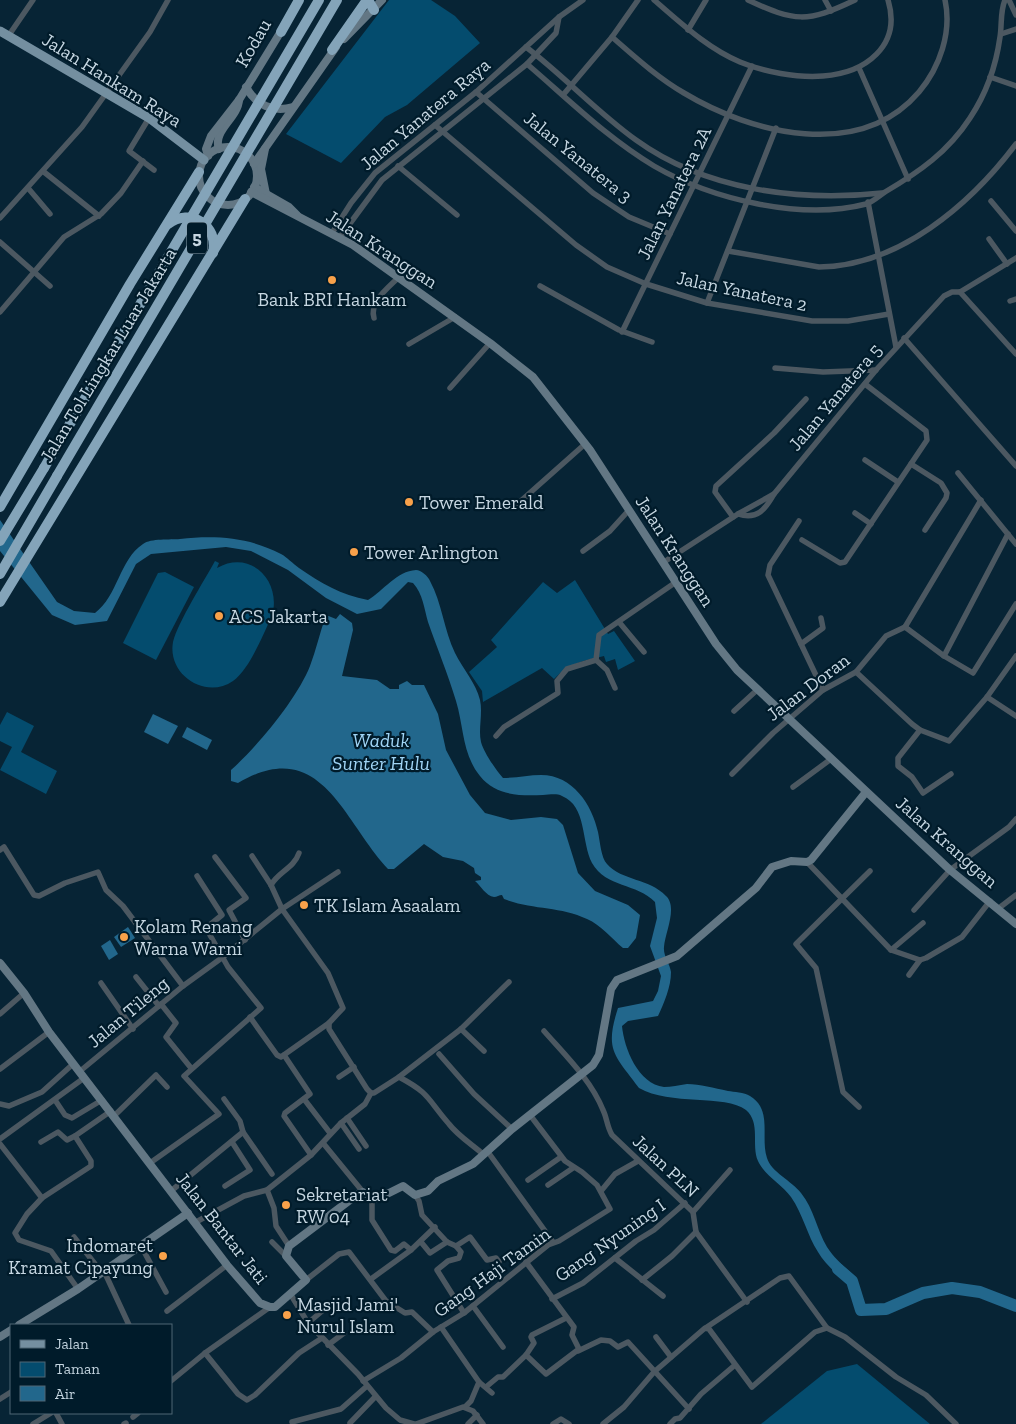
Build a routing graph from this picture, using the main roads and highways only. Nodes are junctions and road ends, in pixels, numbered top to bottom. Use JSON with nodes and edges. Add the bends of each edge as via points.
{"nodes":[{"id":1,"x":299,"y":0,"type":"edge"},
{"id":2,"x":319,"y":0,"type":"edge"},
{"id":3,"x":337,"y":0,"type":"edge"},
{"id":4,"x":368,"y":0,"type":"edge"},
{"id":5,"x":374,"y":10,"type":"road end"},
{"id":6,"x":281,"y":32,"type":"road end"},
{"id":7,"x":4,"y":33,"type":"edge"},
{"id":8,"x":332,"y":50,"type":"road end"},
{"id":9,"x":206,"y":158,"type":"road end"},
{"id":10,"x":200,"y":172,"type":"road end"},
{"id":11,"x":200,"y":183,"type":"road end"},
{"id":12,"x":187,"y":192,"type":"junction"},
{"id":13,"x":250,"y":193,"type":"road end"},
{"id":14,"x":165,"y":227,"type":"junction"},
{"id":15,"x":212,"y":257,"type":"junction"},
{"id":16,"x":0,"y":507,"type":"edge"},
{"id":17,"x":0,"y":541,"type":"edge"},
{"id":18,"x":0,"y":574,"type":"edge"},
{"id":19,"x":2,"y":598,"type":"edge"}],
"edges":[{"from":1,"to":6,"type":"highway"},
{"from":2,"to":17,"type":"highway","name":"Jalan Tol Lingkar Luar Jakarta","number":"5","bridge":true},
{"from":3,"to":18,"type":"highway","name":"Jalan Tol Lingkar Luar Jakarta","number":"5","bridge":true},
{"from":4,"to":5,"type":"highway"},
{"from":4,"to":8,"type":"highway"},
{"from":7,"to":9,"type":"main road","name":"Jalan Hankam Raya","via":[[109,92]]},
{"from":10,"to":12,"type":"highway"},
{"from":11,"to":12,"type":"highway"},
{"from":12,"to":14,"type":"highway"},
{"from":13,"to":15,"type":"highway"},
{"from":14,"to":15,"type":"highway","via":[[181,217],[204,222],[214,238]]},
{"from":14,"to":16,"type":"highway"},
{"from":15,"to":19,"type":"highway"}]}
